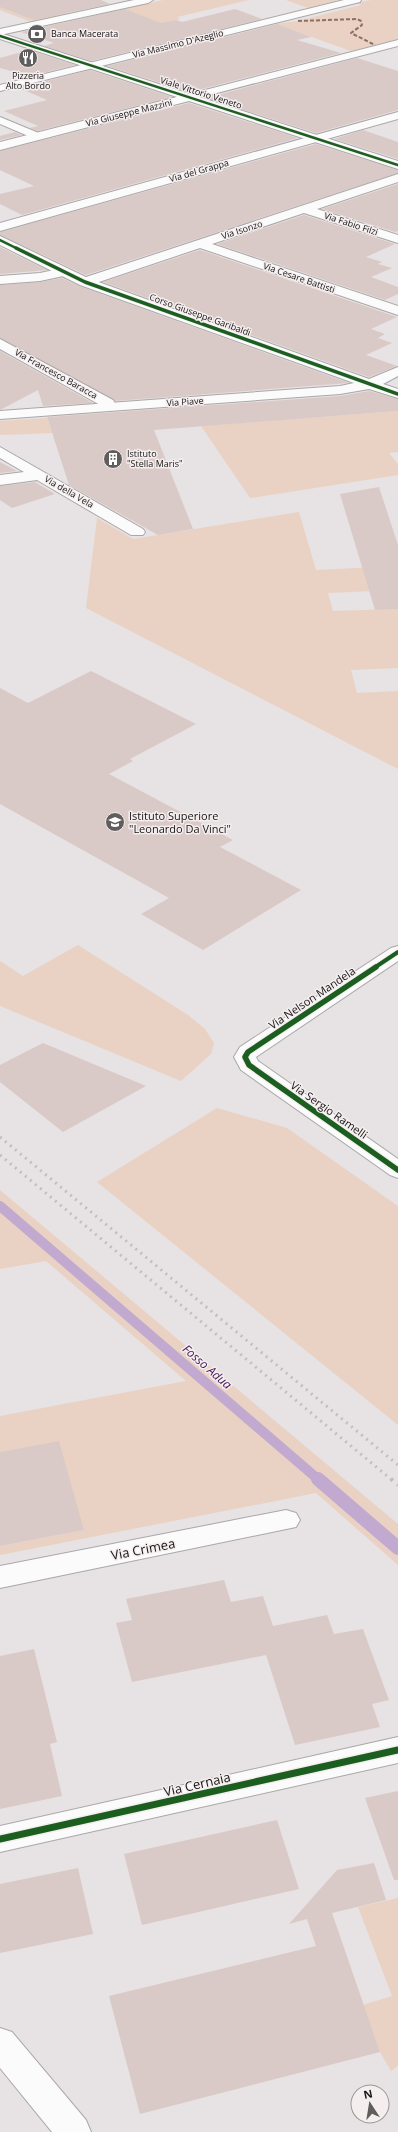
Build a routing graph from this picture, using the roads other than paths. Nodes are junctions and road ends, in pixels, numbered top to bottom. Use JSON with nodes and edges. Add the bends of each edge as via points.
{"nodes":[{"id":1,"x":115,"y":0,"type":"edge"},
{"id":2,"x":148,"y":0,"type":"edge"},
{"id":3,"x":356,"y":0,"type":"edge"},
{"id":4,"x":127,"y":4,"type":"junction"},
{"id":5,"x":0,"y":32,"type":"edge"},
{"id":6,"x":0,"y":36,"type":"edge"},
{"id":7,"x":398,"y":43,"type":"edge"},
{"id":8,"x":91,"y":66,"type":"junction"},
{"id":9,"x":0,"y":88,"type":"edge"},
{"id":10,"x":190,"y":97,"type":"junction"},
{"id":11,"x":398,"y":115,"type":"edge"},
{"id":12,"x":0,"y":120,"type":"edge"},
{"id":13,"x":37,"y":136,"type":"junction"},
{"id":14,"x":316,"y":138,"type":"junction"},
{"id":15,"x":0,"y":146,"type":"edge"},
{"id":16,"x":398,"y":165,"type":"edge"},
{"id":17,"x":398,"y":178,"type":"edge"},
{"id":18,"x":304,"y":209,"type":"junction"},
{"id":19,"x":0,"y":227,"type":"edge"},
{"id":20,"x":398,"y":239,"type":"edge"},
{"id":21,"x":0,"y":240,"type":"edge"},
{"id":22,"x":200,"y":244,"type":"junction"},
{"id":23,"x":63,"y":272,"type":"junction"},
{"id":24,"x":0,"y":280,"type":"edge"},
{"id":25,"x":85,"y":282,"type":"junction"},
{"id":26,"x":398,"y":311,"type":"edge"},
{"id":27,"x":0,"y":343,"type":"edge"},
{"id":28,"x":398,"y":371,"type":"edge"},
{"id":29,"x":370,"y":384,"type":"junction"},
{"id":30,"x":398,"y":394,"type":"edge"},
{"id":31,"x":110,"y":407,"type":"junction"},
{"id":32,"x":0,"y":415,"type":"edge"},
{"id":33,"x":0,"y":452,"type":"edge"},
{"id":34,"x":39,"y":475,"type":"junction"},
{"id":35,"x":0,"y":480,"type":"edge"},
{"id":36,"x":137,"y":532,"type":"dead end"},
{"id":37,"x":398,"y":952,"type":"edge"},
{"id":38,"x":249,"y":1065,"type":"joint"},
{"id":39,"x":398,"y":1170,"type":"edge"},
{"id":40,"x":286,"y":1520,"type":"dead end"},
{"id":41,"x":0,"y":1577,"type":"edge"},
{"id":42,"x":398,"y":1750,"type":"edge"},
{"id":43,"x":0,"y":1839,"type":"edge"},
{"id":44,"x":0,"y":2043,"type":"edge"},
{"id":45,"x":74,"y":2132,"type":"edge"}],
"edges":[{"from":1,"to":4,"type":"street"},
{"from":2,"to":4,"type":"street"},
{"from":3,"to":8,"type":"street","name":"Via Massimo D'Azeglio"},
{"from":4,"to":5,"type":"street"},
{"from":6,"to":8,"type":"street","name":"Viale Vittorio Veneto"},
{"from":7,"to":10,"type":"street","name":"Via Giuseppe Mazzini"},
{"from":8,"to":9,"type":"street","name":"Via Massimo D'Azeglio"},
{"from":8,"to":10,"type":"street","name":"Viale Vittorio Veneto"},
{"from":10,"to":13,"type":"street","name":"Via Giuseppe Mazzini"},
{"from":10,"to":14,"type":"street","name":"Viale Vittorio Veneto"},
{"from":11,"to":14,"type":"street","name":"Via del Grappa"},
{"from":12,"to":13,"type":"street"},
{"from":13,"to":15,"type":"street","name":"Via Giuseppe Mazzini"},
{"from":14,"to":16,"type":"street","name":"Viale Vittorio Veneto"},
{"from":14,"to":19,"type":"street","name":"Via del Grappa"},
{"from":17,"to":18,"type":"street","name":"Via Isonzo"},
{"from":18,"to":20,"type":"street","name":"Via Fabio Filzi"},
{"from":18,"to":22,"type":"street","name":"Via Isonzo"},
{"from":21,"to":23,"type":"street","name":"Corso Giuseppe Garibaldi"},
{"from":22,"to":25,"type":"street","name":"Via Isonzo"},
{"from":22,"to":26,"type":"street","name":"Via Cesare Battisti"},
{"from":23,"to":24,"type":"street","via":[[40,277]]},
{"from":23,"to":25,"type":"street","name":"Corso Giuseppe Garibaldi"},
{"from":25,"to":29,"type":"street","name":"Corso Giuseppe Garibaldi"},
{"from":27,"to":31,"type":"street","name":"Via Francesco Baracca","via":[[108,403]]},
{"from":28,"to":29,"type":"street","name":"Via Piave"},
{"from":29,"to":30,"type":"street","name":"Corso Giuseppe Garibaldi"},
{"from":29,"to":31,"type":"street","name":"Via Piave","via":[[340,390]]},
{"from":31,"to":32,"type":"street","name":"Via Piave"},
{"from":33,"to":34,"type":"street","name":"Via della Vela"},
{"from":34,"to":35,"type":"street"},
{"from":34,"to":36,"type":"street","name":"Via della Vela"},
{"from":37,"to":38,"type":"street","name":"Via Nelson Mandela","via":[[248,1052],[245,1057]]},
{"from":38,"to":39,"type":"street","name":"Via Sergio Ramelli"},
{"from":40,"to":41,"type":"street","name":"Via Crimea"},
{"from":42,"to":43,"type":"street","name":"Via Cernaia"},
{"from":44,"to":45,"type":"street"}]}
